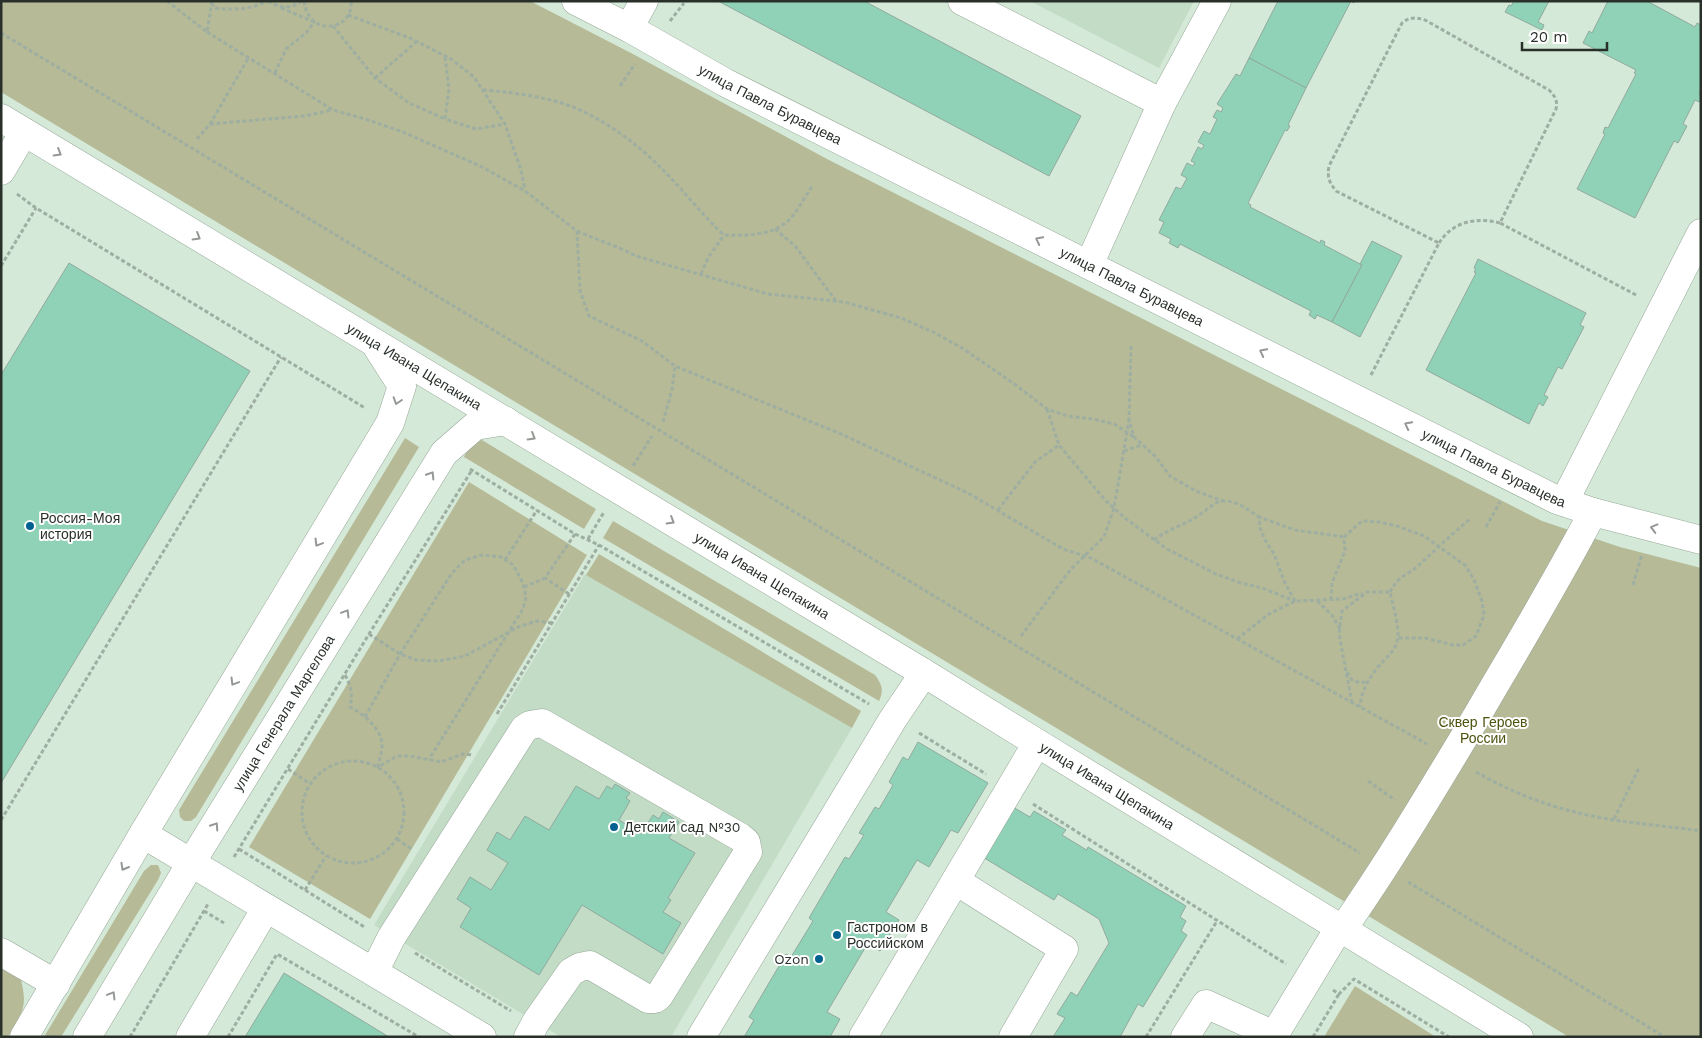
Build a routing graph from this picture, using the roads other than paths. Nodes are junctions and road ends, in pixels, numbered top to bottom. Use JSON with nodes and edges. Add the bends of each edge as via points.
{"nodes":[{"id":1,"x":576,"y":1,"type":"edge"},
{"id":2,"x":644,"y":1,"type":"edge"},
{"id":3,"x":962,"y":1,"type":"edge"},
{"id":4,"x":1216,"y":1,"type":"edge"},
{"id":5,"x":629,"y":28,"type":"junction"},
{"id":6,"x":1162,"y":103,"type":"junction"},
{"id":7,"x":1,"y":118,"type":"edge"},
{"id":8,"x":24,"y":132,"type":"junction"},
{"id":9,"x":7,"y":181,"type":"edge"},
{"id":10,"x":1701,"y":233,"type":"edge"},
{"id":11,"x":1088,"y":265,"type":"junction"},
{"id":12,"x":374,"y":344,"type":"junction"},
{"id":13,"x":506,"y":421,"type":"junction"},
{"id":14,"x":1564,"y":502,"type":"junction"},
{"id":15,"x":1593,"y":512,"type":"junction"},
{"id":16,"x":1701,"y":540,"type":"edge"},
{"id":17,"x":924,"y":673,"type":"junction"},
{"id":18,"x":1037,"y":743,"type":"junction"},
{"id":19,"x":143,"y":834,"type":"junction"},
{"id":20,"x":191,"y":863,"type":"junction"},
{"id":21,"x":956,"y":881,"type":"junction"},
{"id":22,"x":266,"y":908,"type":"junction"},
{"id":23,"x":1340,"y":929,"type":"junction"},
{"id":24,"x":1,"y":952,"type":"edge"},
{"id":25,"x":374,"y":972,"type":"junction"},
{"id":26,"x":56,"y":984,"type":"junction"},
{"id":27,"x":1503,"y":1033,"type":"edge"},
{"id":28,"x":476,"y":1035,"type":"edge"},
{"id":29,"x":1273,"y":1036,"type":"edge"},
{"id":30,"x":24,"y":1037,"type":"edge"},
{"id":31,"x":87,"y":1037,"type":"edge"},
{"id":32,"x":190,"y":1037,"type":"edge"},
{"id":33,"x":528,"y":1037,"type":"edge"},
{"id":34,"x":701,"y":1037,"type":"edge"},
{"id":35,"x":863,"y":1037,"type":"edge"},
{"id":36,"x":1012,"y":1037,"type":"edge"},
{"id":37,"x":1185,"y":1037,"type":"edge"}],
"edges":[{"from":1,"to":5,"type":"street","name":"улица Павла Буравцева"},
{"from":2,"to":5,"type":"street"},
{"from":3,"to":6,"type":"street"},
{"from":4,"to":6,"type":"street"},
{"from":11,"to":5,"type":"street","name":"улица Павла Буравцева","one_way":true,"via":[[726,83]]},
{"from":6,"to":11,"type":"street"},
{"from":7,"to":8,"type":"street","name":"улица Ивана Щепакина"},
{"from":8,"to":9,"type":"street"},
{"from":8,"to":12,"type":"street","name":"улица Ивана Щепакина","one_way":true},
{"from":10,"to":14,"type":"street"},
{"from":14,"to":11,"type":"street","name":"улица Павла Буравцева","one_way":true},
{"from":12,"to":13,"type":"street","name":"улица Ивана Щепакина"},
{"from":12,"to":19,"type":"street","one_way":true,"via":[[402,386],[390,423]]},
{"from":13,"to":17,"type":"street","name":"улица Ивана Щепакина","one_way":true},
{"from":20,"to":13,"type":"street","name":"улица Генерала Маргелова","one_way":true,"via":[[444,453],[475,426]]},
{"from":14,"to":15,"type":"street","name":"улица Павла Буравцева"},
{"from":16,"to":15,"type":"street","name":"улица Павла Буравцева","one_way":true},
{"from":15,"to":23,"type":"street","via":[[1555,584],[1451,758],[1384,867]]},
{"from":17,"to":18,"type":"street","name":"улица Ивана Щепакина"},
{"from":17,"to":34,"type":"street"},
{"from":18,"to":21,"type":"street"},
{"from":18,"to":23,"type":"street","name":"улица Ивана Щепакина"},
{"from":19,"to":20,"type":"street"},
{"from":19,"to":26,"type":"street","one_way":true},
{"from":20,"to":22,"type":"street"},
{"from":31,"to":20,"type":"street","name":"улица Генерала Маргелова","one_way":true},
{"from":21,"to":35,"type":"street"},
{"from":21,"to":36,"type":"street","via":[[1064,949]]},
{"from":22,"to":25,"type":"street"},
{"from":22,"to":32,"type":"street"},
{"from":23,"to":27,"type":"street","name":"улица Ивана Щепакина"},
{"from":23,"to":29,"type":"street"},
{"from":24,"to":26,"type":"street"},
{"from":25,"to":28,"type":"street"},
{"from":25,"to":33,"type":"street","via":[[390,938],[524,729],[542,723],[740,837],[746,842],[748,852],[660,996],[648,999],[590,965],[580,967],[571,972]]},
{"from":26,"to":30,"type":"street"},
{"from":29,"to":37,"type":"street","via":[[1206,1004]]}]}
